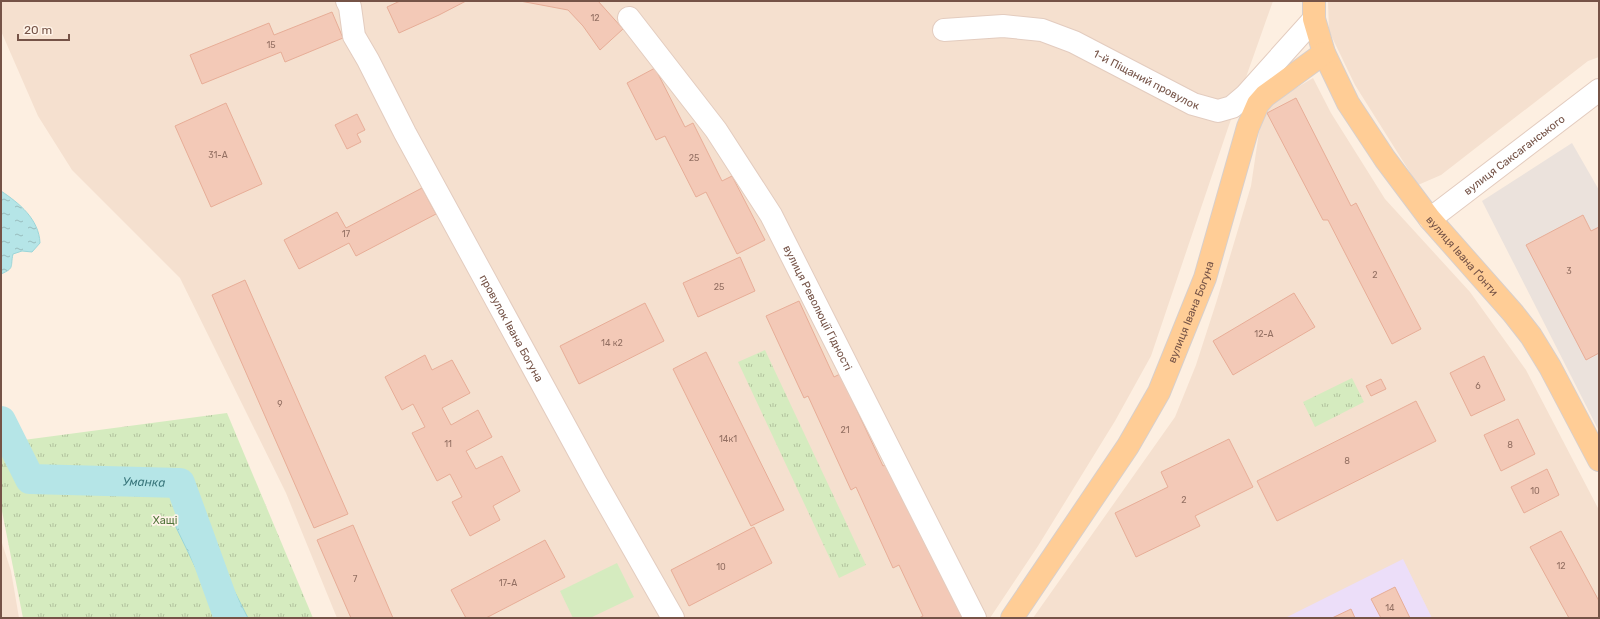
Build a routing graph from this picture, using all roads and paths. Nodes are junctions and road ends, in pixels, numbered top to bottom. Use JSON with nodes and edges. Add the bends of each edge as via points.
{"nodes":[{"id":1,"x":347,"y":1,"type":"edge"},
{"id":2,"x":1314,"y":10,"type":"edge"},
{"id":3,"x":629,"y":18,"type":"dead end"},
{"id":4,"x":944,"y":30,"type":"dead end"},
{"id":5,"x":1324,"y":53,"type":"junction"},
{"id":6,"x":1599,"y":90,"type":"edge"},
{"id":7,"x":1430,"y":219,"type":"junction"},
{"id":8,"x":1599,"y":460,"type":"edge"},
{"id":9,"x":672,"y":618,"type":"edge"},
{"id":10,"x":976,"y":618,"type":"edge"},
{"id":11,"x":1012,"y":618,"type":"edge"}],
"edges":[{"from":1,"to":9,"type":"street","name":"провулок Івана Богуна","via":[[354,36],[555,409]]},
{"from":2,"to":4,"type":"street","name":"1-й Піщаний провулок","via":[[1245,96],[1232,107],[1218,111],[1193,104],[1074,42],[1042,30],[1003,26]]},
{"from":2,"to":5,"type":"main road"},
{"from":3,"to":10,"type":"street","name":"вулиця Революції Гідності","via":[[716,130],[771,214]]},
{"from":5,"to":7,"type":"main road","name":"вулиця Івана Ґонти","via":[[1348,103],[1385,159]]},
{"from":5,"to":11,"type":"main road","name":"вулиця Івана Богуна","via":[[1265,96],[1258,104],[1248,127],[1205,278],[1159,392],[1128,446]]},
{"from":6,"to":7,"type":"street","name":"вулиця Саксаганського"},
{"from":7,"to":8,"type":"main road","name":"вулиця Івана Ґонти","via":[[1531,336]]}]}
